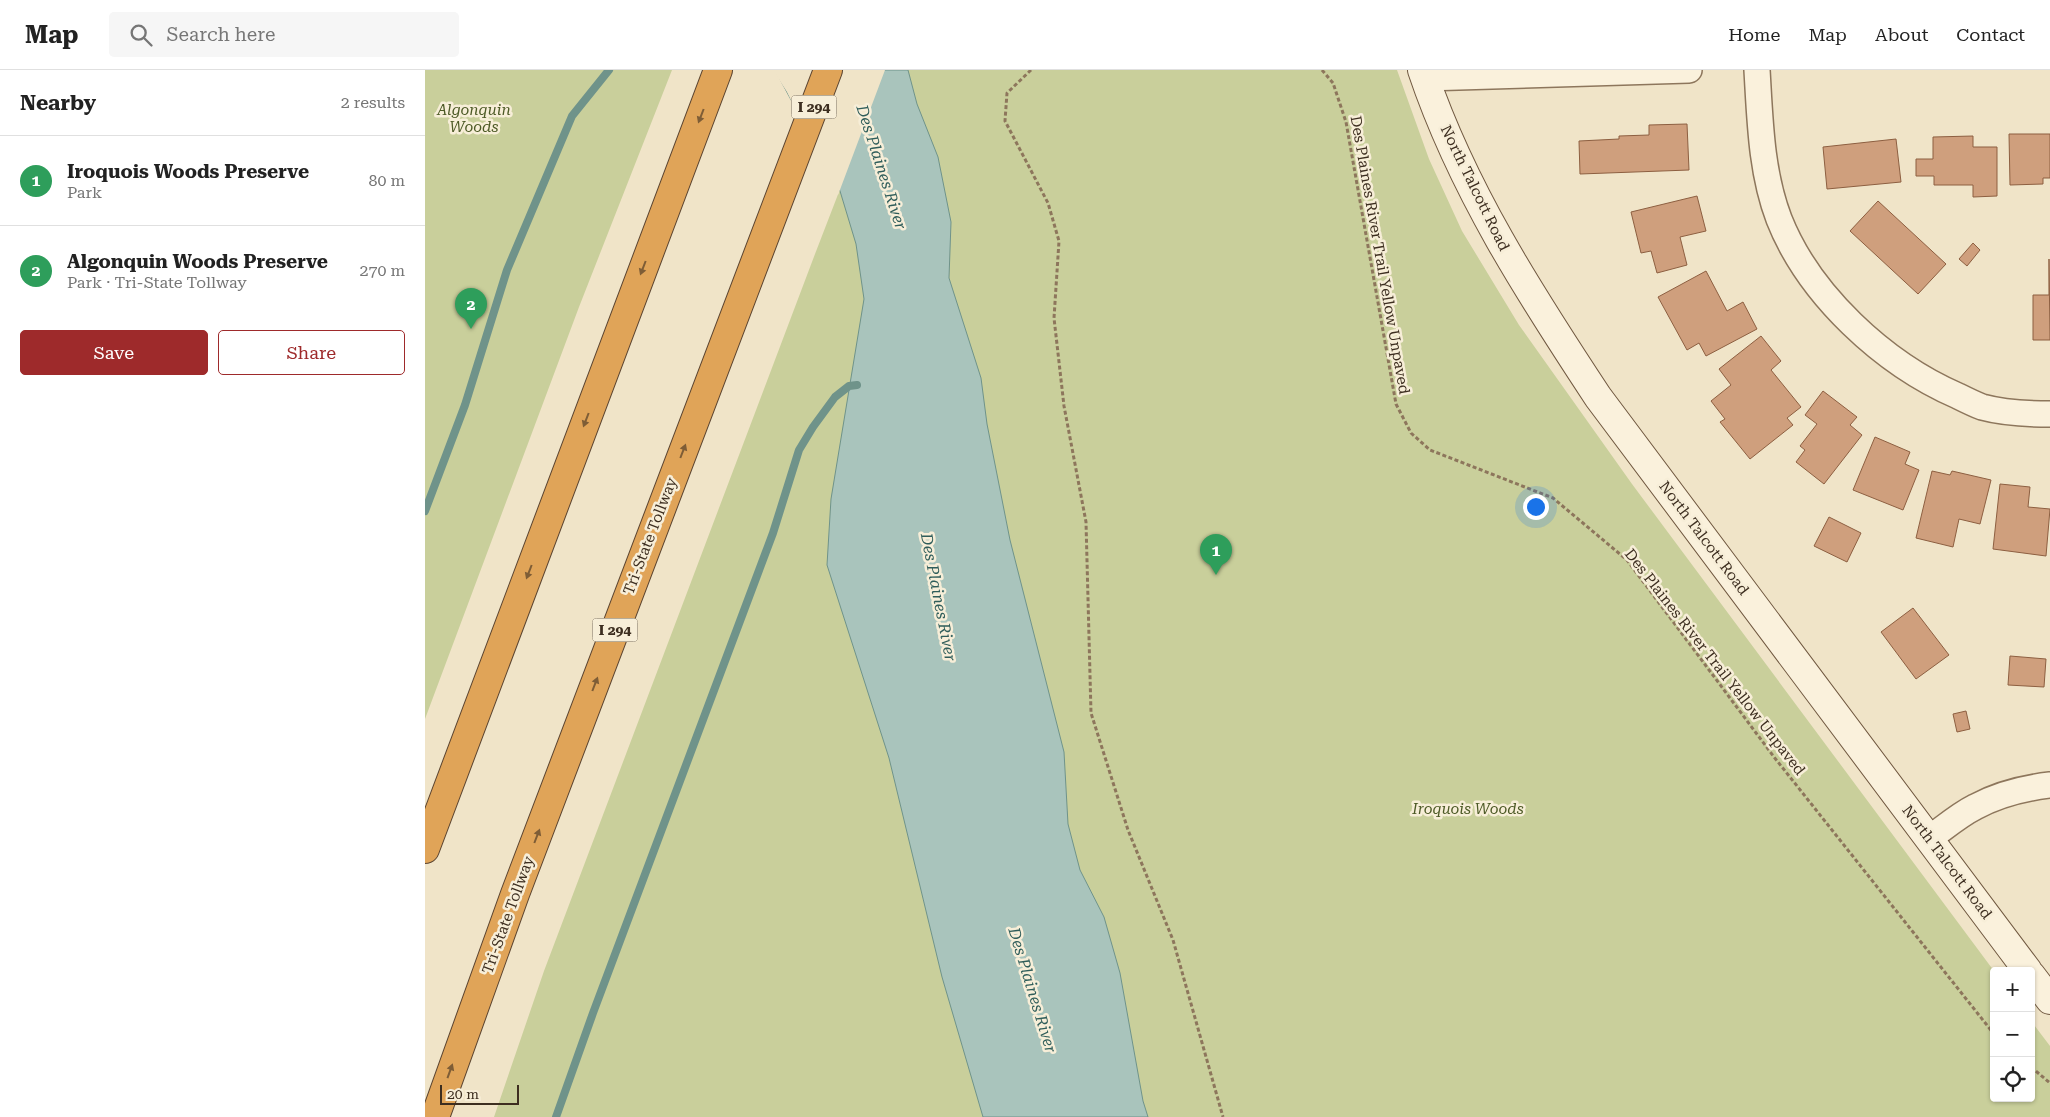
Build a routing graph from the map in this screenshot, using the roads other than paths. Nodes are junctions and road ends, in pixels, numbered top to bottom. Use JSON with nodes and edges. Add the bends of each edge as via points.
{"nodes":[{"id":1,"x":718,"y":70,"type":"edge"},
{"id":2,"x":829,"y":70,"type":"edge"},
{"id":3,"x":1689,"y":70,"type":"edge"},
{"id":4,"x":1757,"y":70,"type":"edge"},
{"id":5,"x":1423,"y":74,"type":"edge"},
{"id":6,"x":2050,"y":414,"type":"edge"},
{"id":7,"x":2050,"y":786,"type":"edge"},
{"id":8,"x":1930,"y":838,"type":"junction"},
{"id":9,"x":425,"y":849,"type":"edge"},
{"id":10,"x":2025,"y":967,"type":"edge"},
{"id":11,"x":2035,"y":980,"type":"edge"},
{"id":12,"x":2050,"y":1000,"type":"edge"},
{"id":13,"x":435,"y":1117,"type":"edge"}],
"edges":[{"from":1,"to":9,"type":"highway","one_way":true},
{"from":13,"to":2,"type":"highway","name":"Tri-State Tollway","number":"I 294","one_way":true,"via":[[519,885]]},
{"from":3,"to":5,"type":"street"},
{"from":4,"to":6,"type":"street","via":[[1766,172],[1779,219],[1800,260],[1831,301],[1901,366],[1945,390],[1982,407]]},
{"from":5,"to":8,"type":"main road","name":"North Talcott Road","via":[[1488,221],[1598,397]]},
{"from":7,"to":8,"type":"street","via":[[2004,794],[1974,807]]},
{"from":8,"to":10,"type":"main road","name":"North Talcott Road"},
{"from":11,"to":12,"type":"main road"}]}
